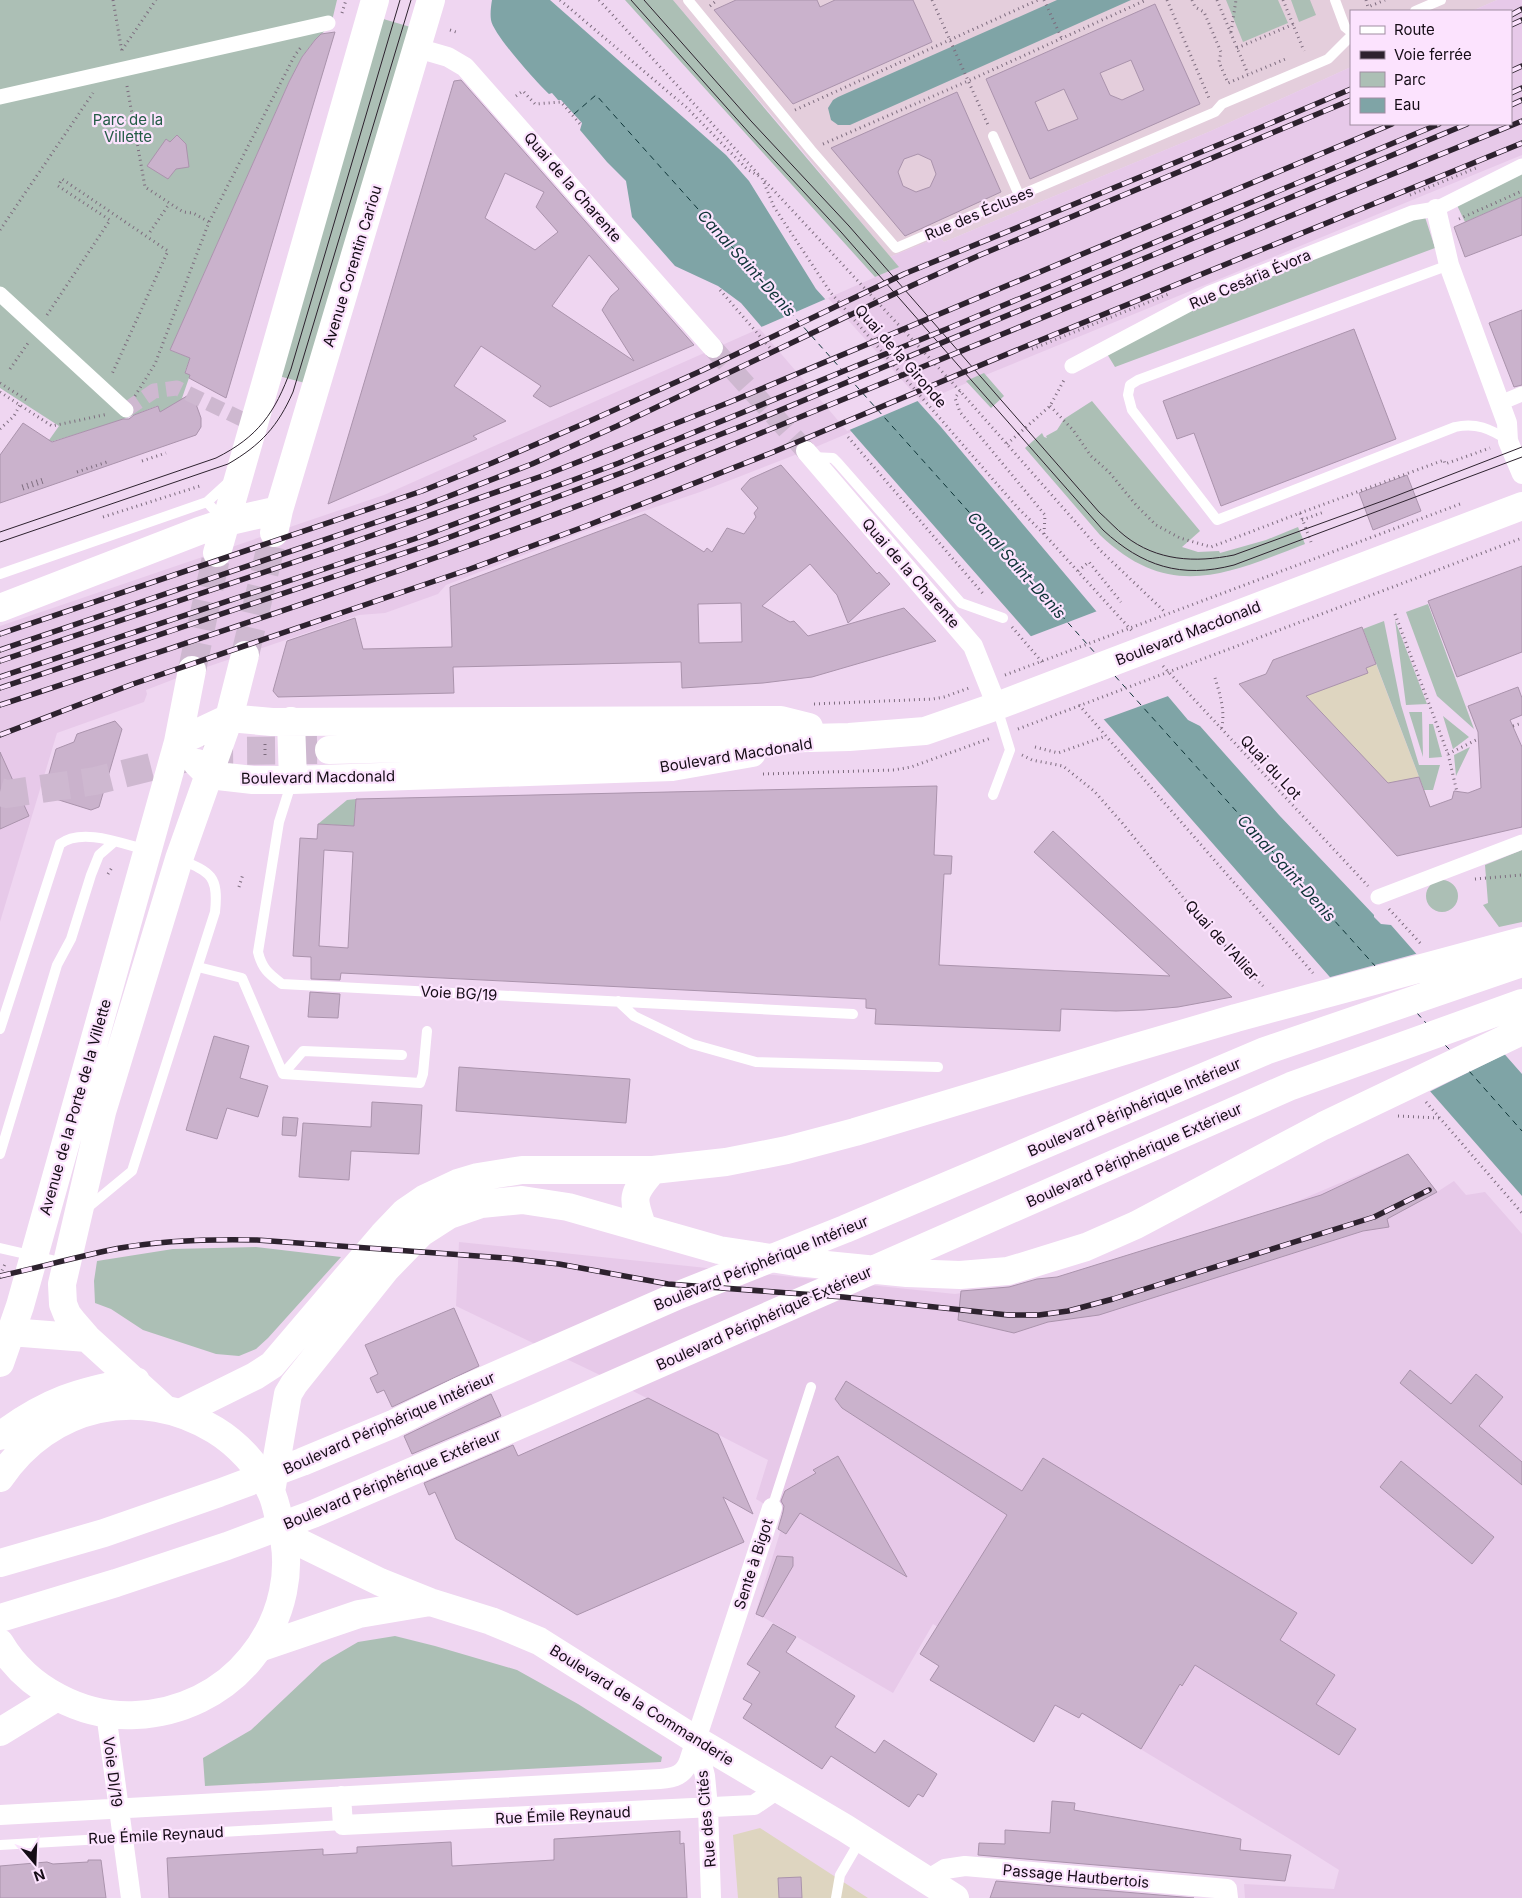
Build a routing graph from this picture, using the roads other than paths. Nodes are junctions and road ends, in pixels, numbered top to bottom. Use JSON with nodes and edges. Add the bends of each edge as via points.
{"nodes":[{"id":1,"x":375,"y":0,"type":"edge"},
{"id":2,"x":431,"y":0,"type":"edge"},
{"id":3,"x":688,"y":0,"type":"edge"},
{"id":4,"x":1335,"y":0,"type":"edge"},
{"id":5,"x":1441,"y":0,"type":"edge"},
{"id":6,"x":1417,"y":10,"type":"edge"},
{"id":7,"x":328,"y":23,"type":"road end"},
{"id":8,"x":1350,"y":33,"type":"edge"},
{"id":9,"x":1350,"y":35,"type":"edge"},
{"id":10,"x":417,"y":48,"type":"junction"},
{"id":11,"x":0,"y":97,"type":"edge"},
{"id":12,"x":993,"y":136,"type":"road end"},
{"id":13,"x":1522,"y":166,"type":"edge"},
{"id":14,"x":1019,"y":195,"type":"junction"},
{"id":15,"x":1438,"y":218,"type":"junction"},
{"id":16,"x":1450,"y":265,"type":"junction"},
{"id":17,"x":0,"y":294,"type":"edge"},
{"id":18,"x":713,"y":348,"type":"tunnel mouth"},
{"id":19,"x":1072,"y":366,"type":"road end"},
{"id":20,"x":1522,"y":394,"type":"edge"},
{"id":21,"x":1500,"y":403,"type":"junction"},
{"id":22,"x":126,"y":410,"type":"road end"},
{"id":23,"x":1502,"y":443,"type":"junction"},
{"id":24,"x":808,"y":454,"type":"joint"},
{"id":25,"x":240,"y":472,"type":"junction"},
{"id":26,"x":1522,"y":474,"type":"edge"},
{"id":27,"x":207,"y":502,"type":"junction"},
{"id":28,"x":1522,"y":506,"type":"edge"},
{"id":29,"x":226,"y":522,"type":"junction"},
{"id":30,"x":218,"y":553,"type":"tunnel mouth"},
{"id":31,"x":0,"y":574,"type":"edge"},
{"id":32,"x":0,"y":608,"type":"edge"},
{"id":33,"x":1003,"y":618,"type":"road end"},
{"id":34,"x":245,"y":655,"type":"tunnel mouth"},
{"id":35,"x":192,"y":670,"type":"tunnel mouth"},
{"id":36,"x":997,"y":706,"type":"junction"},
{"id":37,"x":229,"y":718,"type":"junction"},
{"id":38,"x":291,"y":721,"type":"junction"},
{"id":39,"x":849,"y":737,"type":"junction"},
{"id":40,"x":178,"y":742,"type":"junction"},
{"id":41,"x":329,"y":750,"type":"tunnel mouth"},
{"id":42,"x":209,"y":776,"type":"junction"},
{"id":43,"x":293,"y":780,"type":"junction"},
{"id":44,"x":993,"y":794,"type":"dead end"},
{"id":45,"x":114,"y":842,"type":"junction"},
{"id":46,"x":1522,"y":842,"type":"edge"},
{"id":47,"x":148,"y":851,"type":"junction"},
{"id":48,"x":179,"y":859,"type":"junction"},
{"id":49,"x":1378,"y":897,"type":"road end"},
{"id":50,"x":1519,"y":949,"type":"edge"},
{"id":51,"x":198,"y":967,"type":"junction"},
{"id":52,"x":618,"y":1001,"type":"junction"},
{"id":53,"x":1522,"y":1002,"type":"edge"},
{"id":54,"x":853,"y":1014,"type":"dead end"},
{"id":55,"x":0,"y":1029,"type":"edge"},
{"id":56,"x":427,"y":1031,"type":"dead end"},
{"id":57,"x":1522,"y":1031,"type":"edge"},
{"id":58,"x":402,"y":1055,"type":"dead end"},
{"id":59,"x":938,"y":1068,"type":"dead end"},
{"id":60,"x":283,"y":1074,"type":"junction"},
{"id":61,"x":0,"y":1154,"type":"edge"},
{"id":62,"x":652,"y":1170,"type":"junction"},
{"id":63,"x":79,"y":1214,"type":"junction"},
{"id":64,"x":643,"y":1228,"type":"junction"},
{"id":65,"x":0,"y":1248,"type":"edge"},
{"id":66,"x":34,"y":1256,"type":"junction"},
{"id":67,"x":66,"y":1264,"type":"junction"},
{"id":68,"x":5,"y":1333,"type":"edge"},
{"id":69,"x":87,"y":1338,"type":"junction"},
{"id":70,"x":0,"y":1363,"type":"edge"},
{"id":71,"x":136,"y":1381,"type":"junction"},
{"id":72,"x":811,"y":1387,"type":"dead end"},
{"id":73,"x":173,"y":1411,"type":"junction"},
{"id":74,"x":0,"y":1436,"type":"edge"},
{"id":75,"x":0,"y":1478,"type":"edge"},
{"id":76,"x":271,"y":1492,"type":"junction"},
{"id":77,"x":772,"y":1508,"type":"joint"},
{"id":78,"x":284,"y":1535,"type":"junction"},
{"id":79,"x":0,"y":1563,"type":"edge"},
{"id":80,"x":430,"y":1602,"type":"junction"},
{"id":81,"x":0,"y":1618,"type":"edge"},
{"id":82,"x":0,"y":1643,"type":"edge"},
{"id":83,"x":259,"y":1648,"type":"junction"},
{"id":84,"x":57,"y":1697,"type":"junction"},
{"id":85,"x":106,"y":1713,"type":"junction"},
{"id":86,"x":0,"y":1732,"type":"edge"},
{"id":87,"x":696,"y":1740,"type":"junction"},
{"id":88,"x":779,"y":1788,"type":"junction"},
{"id":89,"x":341,"y":1796,"type":"junction"},
{"id":90,"x":708,"y":1807,"type":"junction"},
{"id":91,"x":118,"y":1808,"type":"junction"},
{"id":92,"x":0,"y":1815,"type":"edge"},
{"id":93,"x":343,"y":1826,"type":"junction"},
{"id":94,"x":853,"y":1833,"type":"junction"},
{"id":95,"x":122,"y":1837,"type":"junction"},
{"id":96,"x":0,"y":1845,"type":"edge"},
{"id":97,"x":927,"y":1880,"type":"junction"},
{"id":98,"x":1228,"y":1894,"type":"edge"},
{"id":99,"x":131,"y":1898,"type":"edge"},
{"id":100,"x":711,"y":1898,"type":"edge"},
{"id":101,"x":836,"y":1898,"type":"edge"},
{"id":102,"x":955,"y":1898,"type":"edge"}],
"edges":[{"from":1,"to":25,"type":"main road"},
{"from":2,"to":10,"type":"main road","name":"Avenue Corentin Cariou"},
{"from":3,"to":14,"type":"lane","name":"Rue des Écluses","via":[[896,248]]},
{"from":4,"to":8,"type":"lane","name":"Rue des Écluses"},
{"from":5,"to":6,"type":"lane"},
{"from":7,"to":11,"type":"street"},
{"from":9,"to":14,"type":"lane","name":"Rue des Écluses","via":[[1328,59],[1222,104],[1215,112]]},
{"from":10,"to":18,"type":"street","name":"Quai de la Charente","via":[[448,57],[465,67]]},
{"from":10,"to":29,"type":"main road","name":"Avenue Corentin Cariou","via":[[276,521]]},
{"from":12,"to":14,"type":"lane"},
{"from":13,"to":15,"type":"street","name":"Rue Cesária Évora"},
{"from":15,"to":16,"type":"street"},
{"from":15,"to":19,"type":"street","name":"Rue Cesária Évora","via":[[1412,213],[1210,293]]},
{"from":16,"to":21,"type":"street"},
{"from":16,"to":23,"type":"lane","via":[[1138,380],[1130,385],[1128,395],[1132,410],[1217,520],[1466,424],[1481,425]]},
{"from":17,"to":22,"type":"street"},
{"from":20,"to":21,"type":"street"},
{"from":21,"to":23,"type":"street","via":[[1507,423]]},
{"from":23,"to":26,"type":"street"},
{"from":24,"to":33,"type":"lane","via":[[833,458],[961,603]]},
{"from":24,"to":36,"type":"street","name":"Quai de la Charente","via":[[973,646]]},
{"from":25,"to":27,"type":"lane"},
{"from":25,"to":29,"type":"main road"},
{"from":27,"to":29,"type":"lane"},
{"from":27,"to":31,"type":"lane"},
{"from":28,"to":36,"type":"main road","name":"Boulevard Macdonald"},
{"from":29,"to":30,"type":"main road"},
{"from":29,"to":32,"type":"main road"},
{"from":34,"to":37,"type":"main road"},
{"from":35,"to":40,"type":"main road"},
{"from":36,"to":39,"type":"main road","name":"Boulevard Macdonald","via":[[925,731]]},
{"from":36,"to":44,"type":"lane","via":[[1010,750]]},
{"from":37,"to":38,"type":"main road","name":"Boulevard Macdonald"},
{"from":37,"to":40,"type":"main road"},
{"from":37,"to":42,"type":"main road","name":"Avenue de la Porte de la Villette"},
{"from":38,"to":39,"type":"main road","name":"Boulevard Macdonald","via":[[780,720]]},
{"from":38,"to":43,"type":"main road"},
{"from":39,"to":41,"type":"main road","name":"Boulevard Macdonald"},
{"from":39,"to":43,"type":"main road","name":"Boulevard Macdonald","via":[[672,767]]},
{"from":40,"to":42,"type":"main road"},
{"from":40,"to":47,"type":"main road","name":"Avenue de la Porte de la Villette"},
{"from":42,"to":43,"type":"main road","name":"Boulevard Macdonald"},
{"from":42,"to":48,"type":"main road","name":"Avenue de la Porte de la Villette"},
{"from":43,"to":52,"type":"lane","name":"Voie BG/19","via":[[279,822],[258,952],[261,964],[282,984]]},
{"from":45,"to":47,"type":"lane"},
{"from":45,"to":55,"type":"lane","via":[[93,836],[67,839],[60,844]]},
{"from":45,"to":61,"type":"lane","via":[[99,855],[71,939],[57,965]]},
{"from":46,"to":49,"type":"street"},
{"from":47,"to":48,"type":"main road"},
{"from":47,"to":66,"type":"main road","name":"Avenue de la Porte de la Villette"},
{"from":48,"to":51,"type":"lane","via":[[209,875],[217,896]]},
{"from":48,"to":63,"type":"main road","name":"Avenue de la Porte de la Villette","via":[[102,1112]]},
{"from":50,"to":62,"type":"main road","via":[[1236,1018],[787,1150],[726,1162]]},
{"from":50,"to":79,"type":"main road","name":"Boulevard Périphérique Intérieur","via":[[679,1295],[302,1462],[104,1533]]},
{"from":51,"to":60,"type":"lane","via":[[242,978]]},
{"from":51,"to":63,"type":"lane","via":[[132,1171]]},
{"from":52,"to":54,"type":"lane","name":"Voie BG/19"},
{"from":52,"to":59,"type":"lane","via":[[634,1016],[692,1044],[756,1062]]},
{"from":53,"to":81,"type":"main road","name":"Boulevard Périphérique Extérieur","via":[[1291,1086],[313,1514],[116,1584]]},
{"from":56,"to":60,"type":"lane","via":[[420,1083]]},
{"from":57,"to":64,"type":"main road","via":[[1323,1126],[1136,1225],[1086,1247],[1008,1271],[960,1275],[907,1273],[796,1262],[719,1250]]},
{"from":58,"to":60,"type":"lane","via":[[303,1051]]},
{"from":62,"to":64,"type":"main road","via":[[638,1186],[634,1202]]},
{"from":62,"to":73,"type":"main road","via":[[522,1170],[478,1177],[443,1189],[401,1216],[272,1365],[255,1376]]},
{"from":63,"to":67,"type":"main road","name":"Avenue de la Porte de la Villette"},
{"from":64,"to":76,"type":"main road","via":[[568,1207],[522,1200],[481,1204],[435,1223],[386,1268],[294,1384],[288,1394]]},
{"from":65,"to":66,"type":"lane"},
{"from":66,"to":67,"type":"lane"},
{"from":66,"to":68,"type":"main road","name":"Avenue de la Porte de la Villette","via":[[20,1306]]},
{"from":67,"to":69,"type":"main road","name":"Avenue de la Porte de la Villette","via":[[63,1304],[66,1314]]},
{"from":68,"to":69,"type":"main road"},
{"from":68,"to":70,"type":"main road","name":"Avenue de la Porte de la Villette"},
{"from":69,"to":71,"type":"main road","name":"Avenue de la Porte de la Villette"},
{"from":71,"to":73,"type":"main road","name":"Avenue de la Porte de la Villette"},
{"from":71,"to":74,"type":"main road","via":[[104,1386],[61,1399]]},
{"from":72,"to":77,"type":"lane","name":"Sente à Bigot"},
{"from":73,"to":75,"type":"main road","via":[[141,1406],[91,1410],[46,1430],[27,1446]]},
{"from":73,"to":76,"type":"main road","via":[[224,1436],[243,1452]]},
{"from":76,"to":78,"type":"main road"},
{"from":77,"to":87,"type":"street","name":"Sente à Bigot"},
{"from":78,"to":80,"type":"main road","name":"Boulevard de la Commanderie","via":[[373,1579]]},
{"from":78,"to":83,"type":"main road","via":[[285,1582],[277,1613]]},
{"from":80,"to":83,"type":"main road","name":"Boulevard de la Commanderie","via":[[359,1614]]},
{"from":80,"to":87,"type":"main road","name":"Boulevard de la Commanderie","via":[[491,1621],[539,1641]]},
{"from":82,"to":84,"type":"main road","via":[[27,1675]]},
{"from":83,"to":85,"type":"main road","via":[[229,1680],[192,1703],[150,1714]]},
{"from":84,"to":85,"type":"main road"},
{"from":84,"to":86,"type":"main road"},
{"from":85,"to":91,"type":"street","name":"Voie DI/19"},
{"from":87,"to":88,"type":"main road","name":"Boulevard de la Commanderie"},
{"from":87,"to":89,"type":"street","name":"Rue Émile Reynaud","via":[[687,1767],[671,1778]]},
{"from":87,"to":90,"type":"street","name":"Rue des Cités","via":[[705,1776]]},
{"from":88,"to":90,"type":"street","name":"Rue Émile Reynaud","via":[[754,1805]]},
{"from":88,"to":94,"type":"main road","name":"Boulevard de la Commanderie"},
{"from":89,"to":91,"type":"street","name":"Rue Émile Reynaud"},
{"from":89,"to":93,"type":"street"},
{"from":90,"to":93,"type":"street","name":"Rue Émile Reynaud"},
{"from":90,"to":100,"type":"street","name":"Rue des Cités"},
{"from":91,"to":92,"type":"street","name":"Rue Émile Reynaud"},
{"from":91,"to":95,"type":"street","name":"Voie DI/19"},
{"from":93,"to":95,"type":"lane","name":"Rue Émile Reynaud"},
{"from":94,"to":97,"type":"main road","name":"Boulevard de la Commanderie"},
{"from":94,"to":101,"type":"lane"},
{"from":95,"to":96,"type":"lane","name":"Rue Émile Reynaud"},
{"from":95,"to":99,"type":"street","name":"Voie DI/19"},
{"from":97,"to":98,"type":"street","name":"Passage Hautbertois","via":[[945,1869],[965,1866]]},
{"from":97,"to":102,"type":"main road","name":"Boulevard de la Commanderie"}]}
